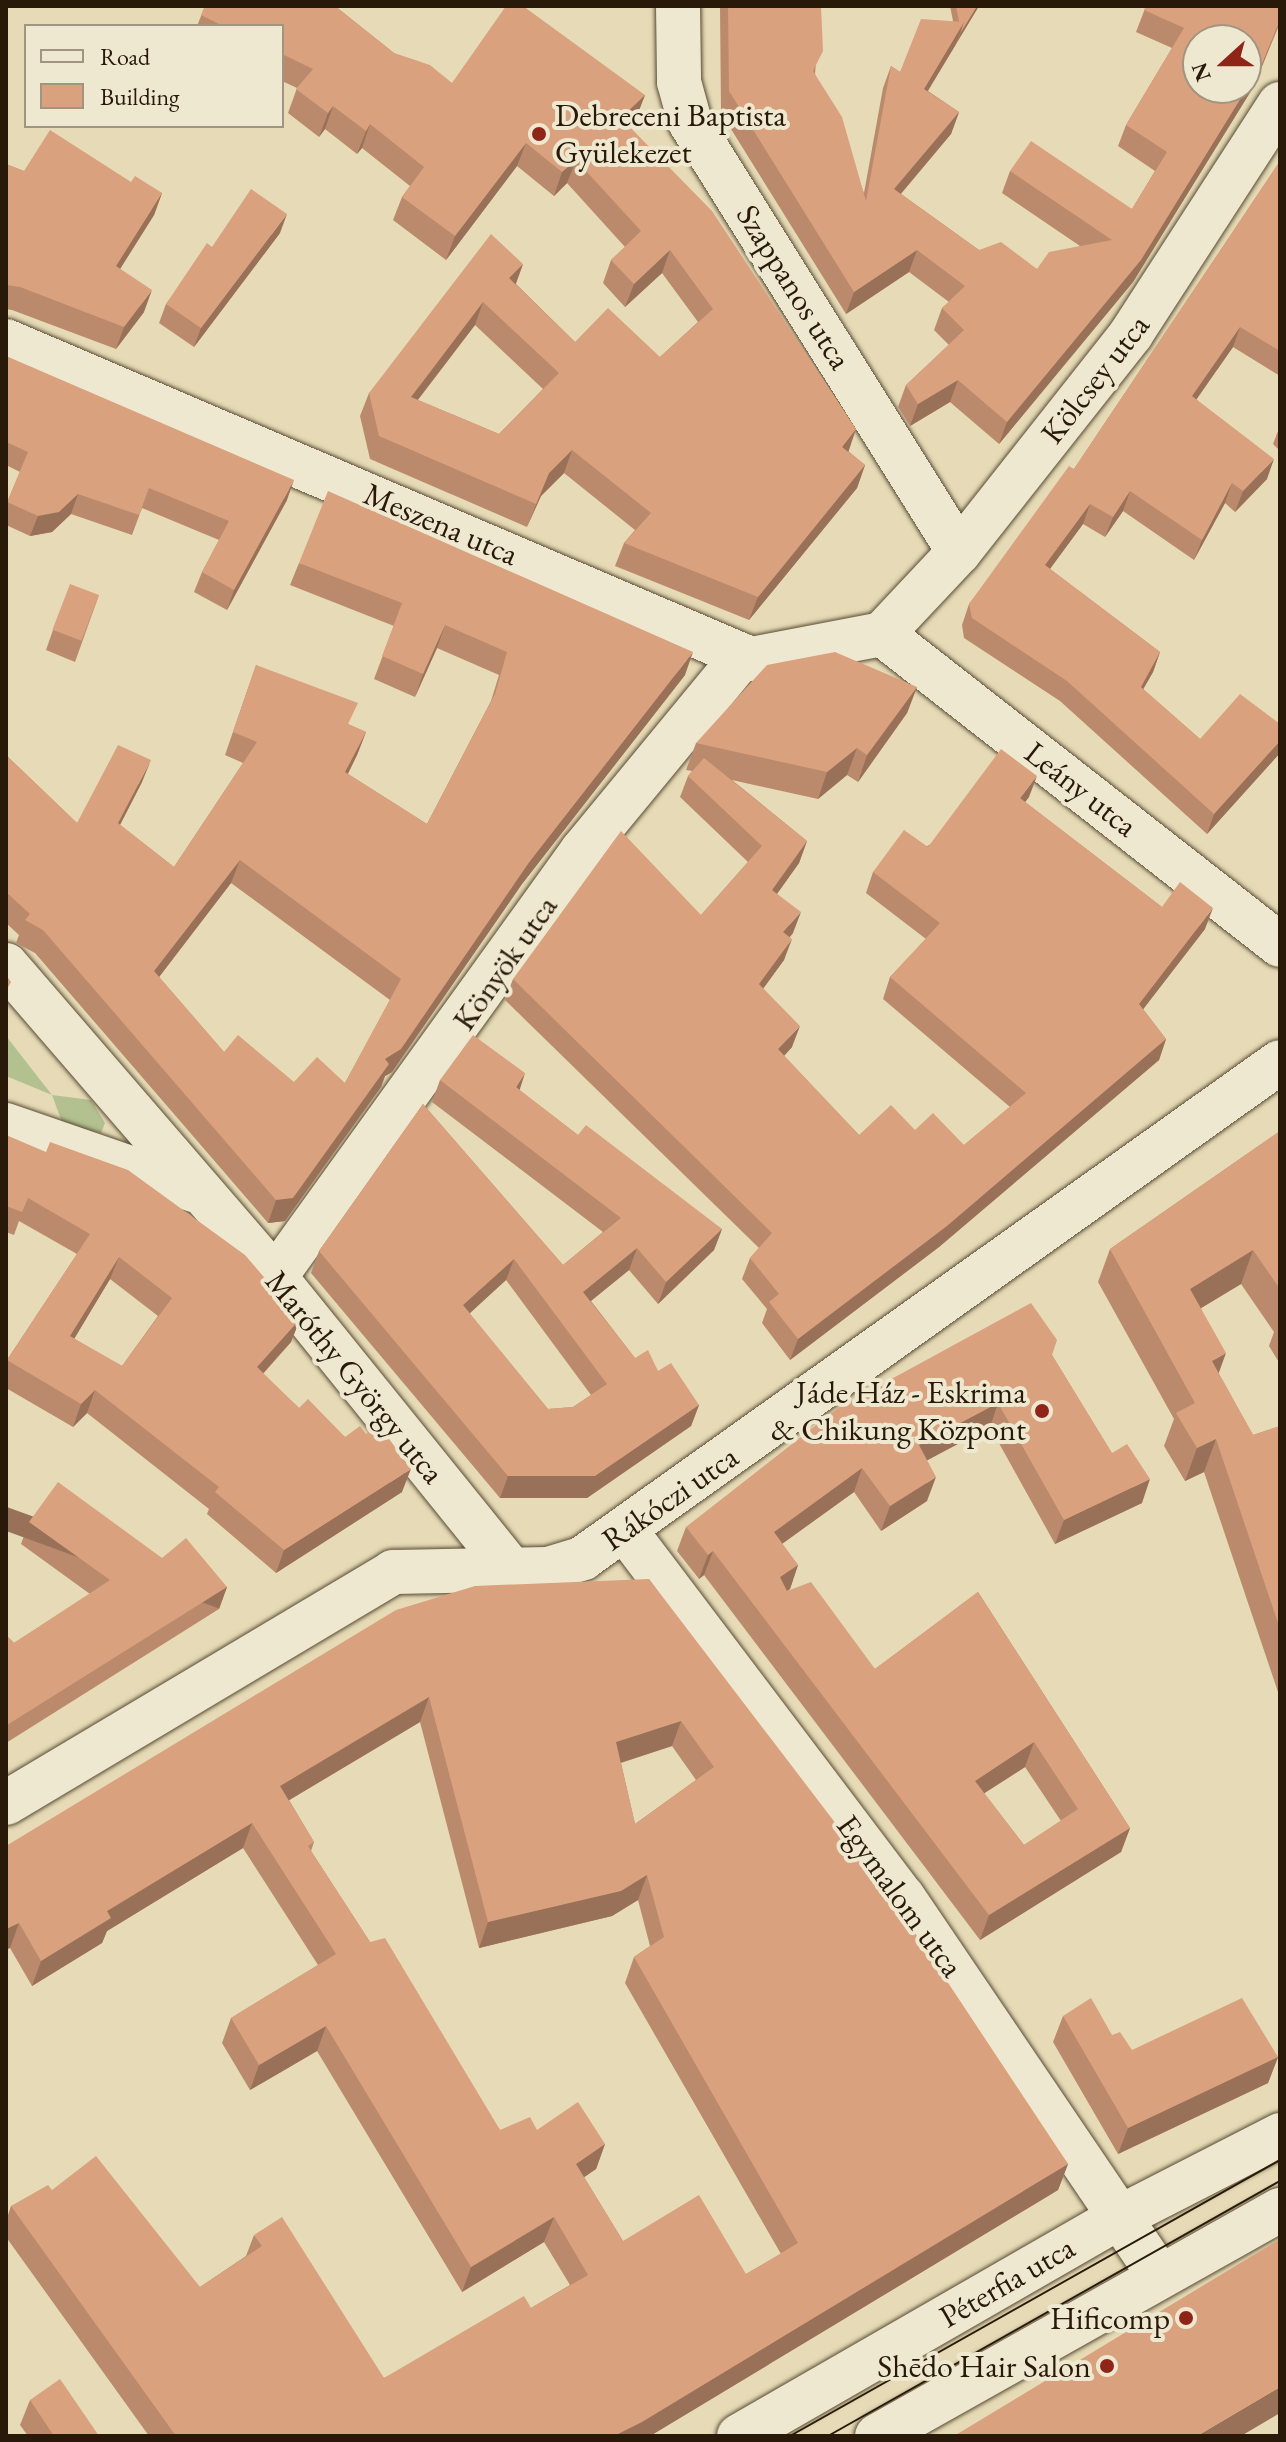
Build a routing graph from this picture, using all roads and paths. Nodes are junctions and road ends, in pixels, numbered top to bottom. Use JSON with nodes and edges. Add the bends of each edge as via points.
{"nodes":[{"id":1,"x":678,"y":6,"type":"edge"},
{"id":2,"x":1280,"y":104,"type":"edge"},
{"id":3,"x":6,"y":341,"type":"edge"},
{"id":4,"x":959,"y":552,"type":"junction"},
{"id":5,"x":882,"y":634,"type":"junction"},
{"id":6,"x":743,"y":656,"type":"junction"},
{"id":7,"x":1280,"y":945,"type":"edge"},
{"id":8,"x":6,"y":965,"type":"edge"},
{"id":9,"x":1280,"y":1062,"type":"edge"},
{"id":10,"x":6,"y":1125,"type":"edge"},
{"id":11,"x":194,"y":1190,"type":"junction"},
{"id":12,"x":275,"y":1277,"type":"junction"},
{"id":13,"x":625,"y":1530,"type":"junction"},
{"id":14,"x":510,"y":1568,"type":"junction"},
{"id":15,"x":6,"y":1803,"type":"edge"},
{"id":16,"x":1280,"y":2135,"type":"edge"},
{"id":17,"x":1280,"y":2210,"type":"edge"},
{"id":18,"x":1120,"y":2217,"type":"junction"},
{"id":19,"x":1158,"y":2274,"type":"junction"},
{"id":20,"x":739,"y":2436,"type":"edge"},
{"id":21,"x":877,"y":2436,"type":"edge"}],
"edges":[{"from":1,"to":4,"type":"street","name":"Szappanos utca","via":[[679,82],[690,122]]},
{"from":2,"to":4,"type":"street","name":"Kölcsey utca","via":[[1159,297]]},
{"from":3,"to":6,"type":"street","name":"Meszena utca"},
{"from":4,"to":5,"type":"street","name":"Kölcsey utca"},
{"from":5,"to":6,"type":"street","name":"Meszena utca","via":[[776,659]]},
{"from":5,"to":7,"type":"street","name":"Leány utca"},
{"from":6,"to":12,"type":"street","name":"Könyök utca","via":[[582,851]]},
{"from":8,"to":11,"type":"street","name":"Maróthy György utca"},
{"from":9,"to":13,"type":"street","name":"Rákóczi utca"},
{"from":10,"to":11,"type":"street","name":"Maróthy György utca"},
{"from":11,"to":12,"type":"street","name":"Maróthy György utca"},
{"from":12,"to":14,"type":"street","name":"Maróthy György utca"},
{"from":13,"to":14,"type":"street","name":"Rákóczi utca","via":[[565,1566]]},
{"from":13,"to":18,"type":"street","name":"Egymalom utca","via":[[903,1897]]},
{"from":14,"to":15,"type":"street","name":"Rákóczi utca","via":[[416,1567],[386,1575]]},
{"from":16,"to":18,"type":"street","name":"Péterfia utca"},
{"from":17,"to":19,"type":"street"},
{"from":18,"to":19,"type":"street","name":"Egymalom utca"},
{"from":18,"to":20,"type":"street","name":"Péterfia utca"},
{"from":19,"to":21,"type":"street"}]}
